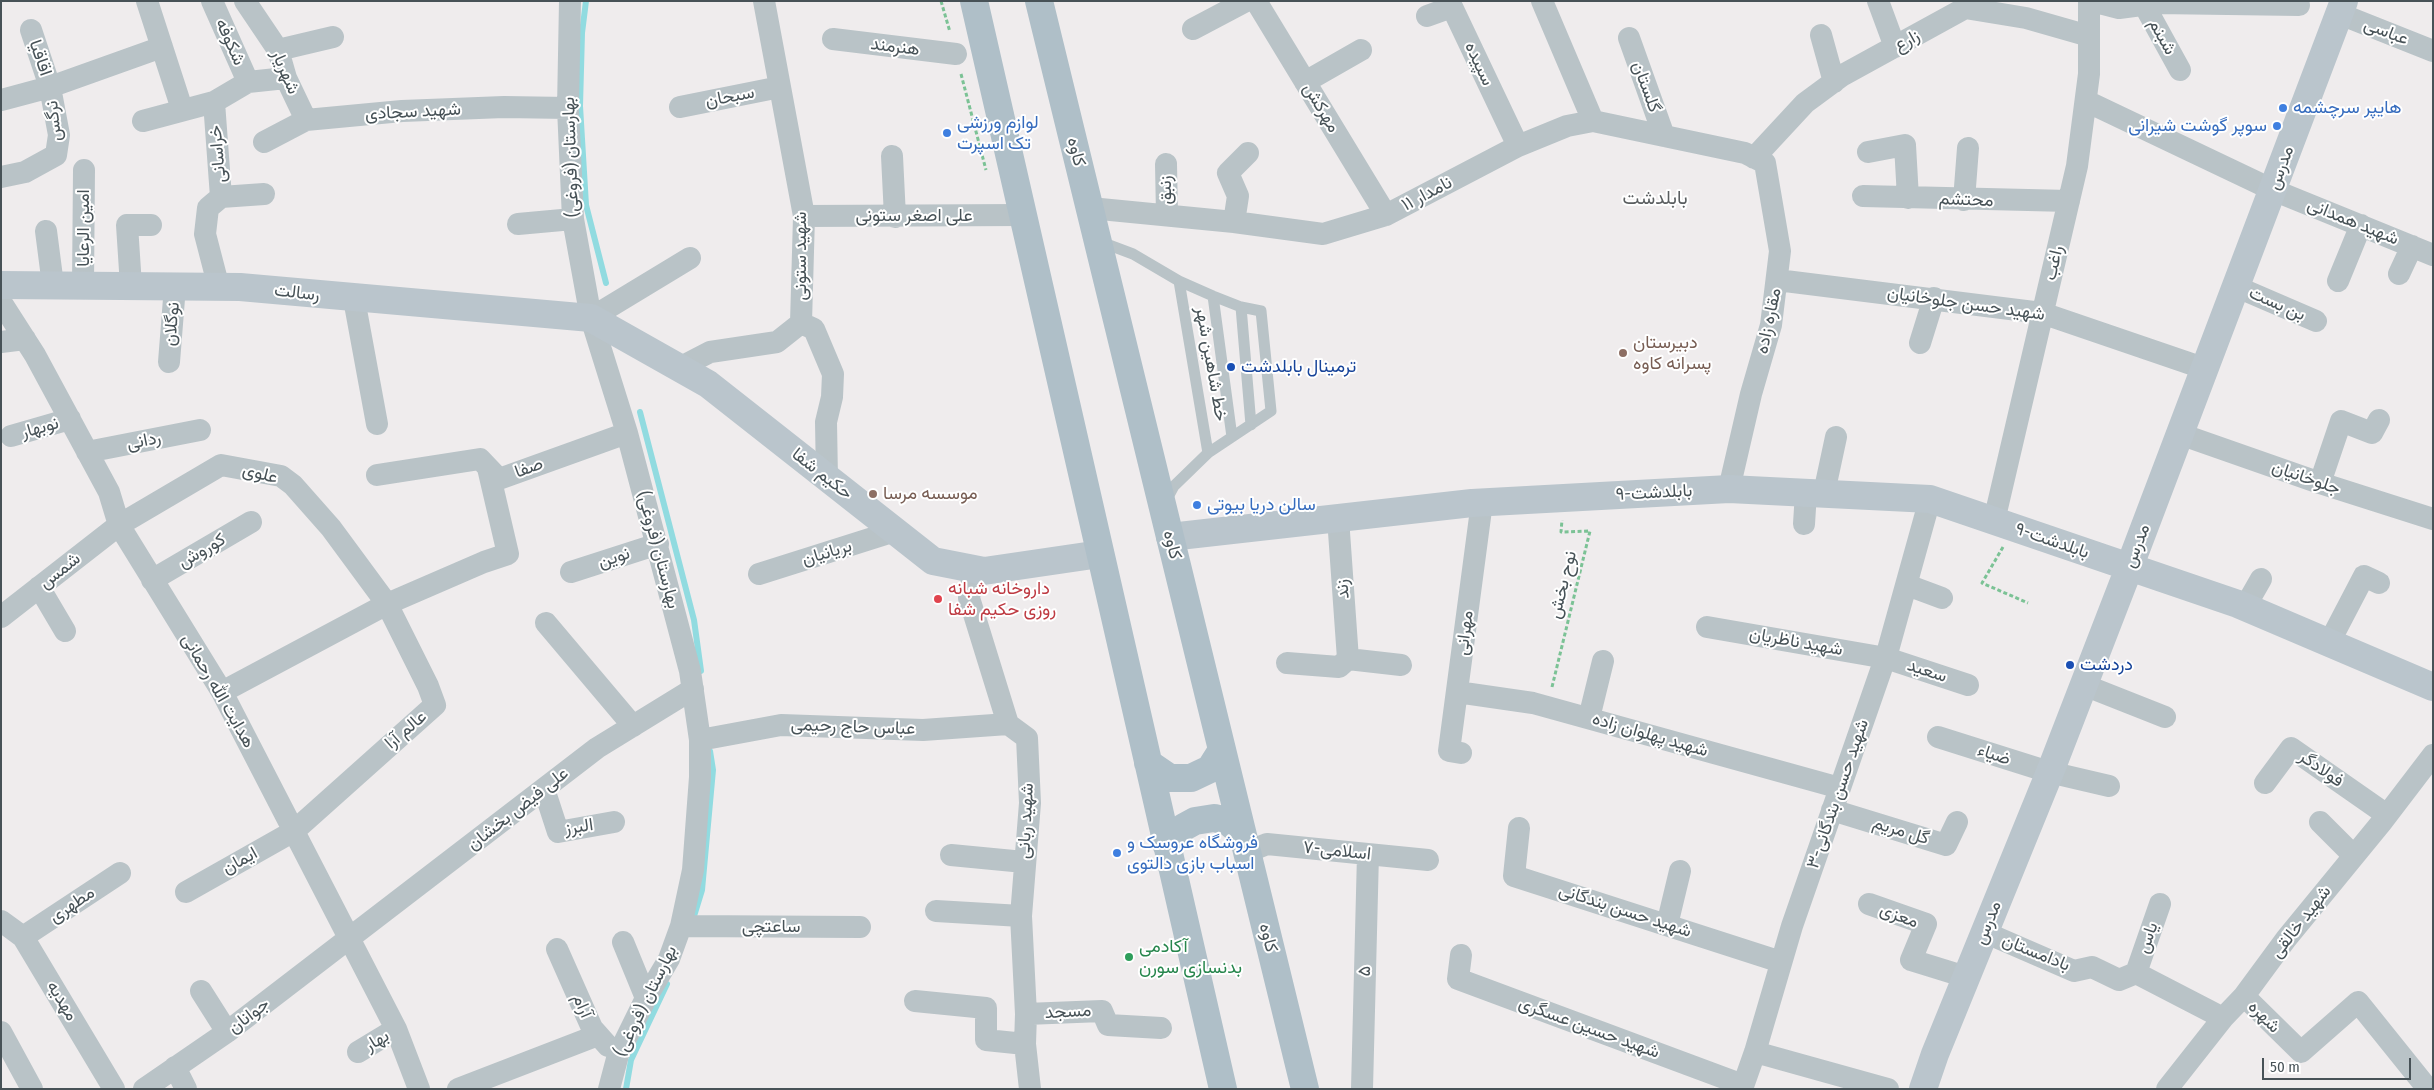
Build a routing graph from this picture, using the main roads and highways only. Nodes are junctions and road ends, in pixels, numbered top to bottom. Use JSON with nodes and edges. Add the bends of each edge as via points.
{"nodes":[{"id":1,"x":974,"y":1,"type":"edge"},
{"id":2,"x":1039,"y":1,"type":"edge"},
{"id":3,"x":1222,"y":750,"type":"junction"},
{"id":4,"x":1148,"y":763,"type":"junction"},
{"id":5,"x":1245,"y":842,"type":"junction"},
{"id":6,"x":1167,"y":846,"type":"junction"},
{"id":7,"x":1223,"y":1089,"type":"edge"},
{"id":8,"x":1305,"y":1089,"type":"edge"}],
"edges":[{"from":1,"to":4,"type":"main road"},
{"from":2,"to":3,"type":"main road","name":"کاوه"},
{"from":3,"to":4,"type":"main road","via":[[1210,769],[1191,778],[1170,778]]},
{"from":3,"to":5,"type":"main road","name":"کاوه"},
{"from":4,"to":6,"type":"main road"},
{"from":5,"to":6,"type":"main road","via":[[1226,821],[1214,818],[1195,820]]},
{"from":5,"to":8,"type":"main road","name":"کاوه"},
{"from":6,"to":7,"type":"main road"}]}
